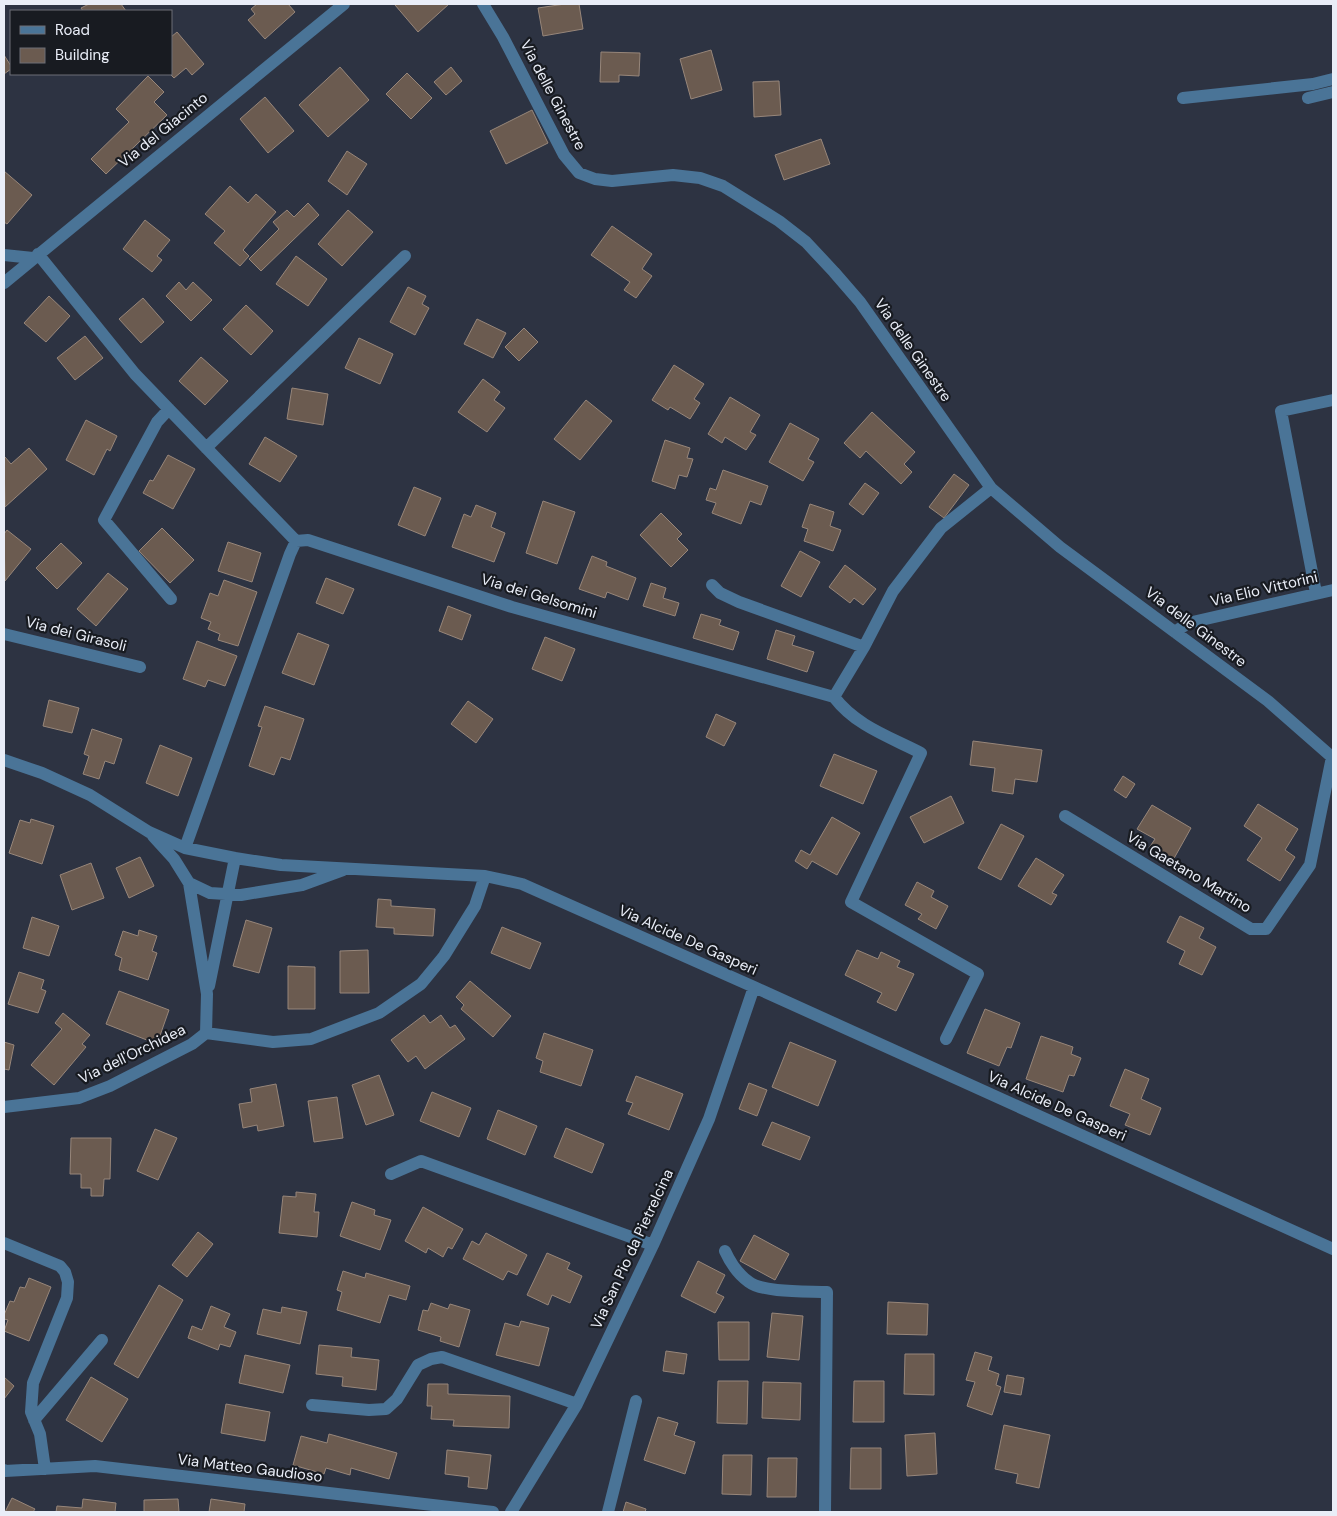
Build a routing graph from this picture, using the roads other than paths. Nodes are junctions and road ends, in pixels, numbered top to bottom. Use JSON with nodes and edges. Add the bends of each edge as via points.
{"nodes":[{"id":1,"x":344,"y":4,"type":"edge"},
{"id":2,"x":483,"y":4,"type":"edge"},
{"id":3,"x":1333,"y":79,"type":"edge"},
{"id":4,"x":1333,"y":92,"type":"edge"},
{"id":5,"x":1183,"y":98,"type":"dead end"},
{"id":6,"x":1308,"y":98,"type":"dead end"},
{"id":7,"x":4,"y":255,"type":"edge"},
{"id":8,"x":36,"y":256,"type":"junction"},
{"id":9,"x":404,"y":256,"type":"dead end"},
{"id":10,"x":4,"y":283,"type":"edge"},
{"id":11,"x":1333,"y":400,"type":"edge"},
{"id":12,"x":169,"y":409,"type":"junction"},
{"id":13,"x":206,"y":448,"type":"junction"},
{"id":14,"x":991,"y":488,"type":"junction"},
{"id":15,"x":296,"y":541,"type":"junction"},
{"id":16,"x":712,"y":585,"type":"dead end"},
{"id":17,"x":1333,"y":590,"type":"edge"},
{"id":18,"x":1316,"y":593,"type":"junction"},
{"id":19,"x":171,"y":599,"type":"dead end"},
{"id":20,"x":1175,"y":632,"type":"junction"},
{"id":21,"x":4,"y":634,"type":"edge"},
{"id":22,"x":864,"y":647,"type":"junction"},
{"id":23,"x":140,"y":667,"type":"dead end"},
{"id":24,"x":834,"y":697,"type":"junction"},
{"id":25,"x":1333,"y":757,"type":"edge"},
{"id":26,"x":4,"y":760,"type":"edge"},
{"id":27,"x":1065,"y":816,"type":"dead end"},
{"id":28,"x":149,"y":832,"type":"junction"},
{"id":29,"x":185,"y":848,"type":"junction"},
{"id":30,"x":235,"y":858,"type":"junction"},
{"id":31,"x":346,"y":869,"type":"junction"},
{"id":32,"x":485,"y":876,"type":"junction"},
{"id":33,"x":189,"y":883,"type":"junction"},
{"id":34,"x":228,"y":895,"type":"junction"},
{"id":35,"x":754,"y":987,"type":"junction"},
{"id":36,"x":207,"y":994,"type":"junction"},
{"id":37,"x":206,"y":1033,"type":"junction"},
{"id":38,"x":946,"y":1038,"type":"dead end"},
{"id":39,"x":4,"y":1107,"type":"edge"},
{"id":40,"x":391,"y":1174,"type":"dead end"},
{"id":41,"x":4,"y":1243,"type":"edge"},
{"id":42,"x":653,"y":1245,"type":"junction"},
{"id":43,"x":1333,"y":1249,"type":"edge"},
{"id":44,"x":725,"y":1251,"type":"dead end"},
{"id":45,"x":102,"y":1340,"type":"dead end"},
{"id":46,"x":636,"y":1401,"type":"dead end"},
{"id":47,"x":576,"y":1404,"type":"junction"},
{"id":48,"x":312,"y":1405,"type":"dead end"},
{"id":49,"x":34,"y":1420,"type":"junction"},
{"id":50,"x":45,"y":1469,"type":"junction"},
{"id":51,"x":4,"y":1472,"type":"edge"},
{"id":52,"x":493,"y":1512,"type":"edge"},
{"id":53,"x":511,"y":1512,"type":"edge"},
{"id":54,"x":608,"y":1512,"type":"edge"},
{"id":55,"x":825,"y":1512,"type":"edge"}],
"edges":[{"from":1,"to":8,"type":"street","name":"Via del Giacinto"},
{"from":2,"to":14,"type":"street","name":"Via delle Ginestre","via":[[564,156],[579,173],[612,181],[673,175],[700,178],[723,186],[779,221],[806,242],[860,302]]},
{"from":3,"to":5,"type":"street"},
{"from":4,"to":6,"type":"street"},
{"from":7,"to":8,"type":"street"},
{"from":8,"to":10,"type":"street","name":"Via del Giacinto"},
{"from":8,"to":12,"type":"street","via":[[134,374]]},
{"from":9,"to":13,"type":"street"},
{"from":11,"to":18,"type":"street","via":[[1281,411]]},
{"from":12,"to":13,"type":"street"},
{"from":12,"to":19,"type":"street","via":[[157,422],[104,520]]},
{"from":13,"to":15,"type":"street"},
{"from":14,"to":20,"type":"street","name":"Via delle Ginestre","via":[[1060,547]]},
{"from":14,"to":22,"type":"street","via":[[941,528],[893,591]]},
{"from":15,"to":24,"type":"street","name":"Via dei Gelsomini","via":[[308,540],[512,607]]},
{"from":15,"to":29,"type":"street"},
{"from":16,"to":22,"type":"street","via":[[720,593],[739,602]]},
{"from":17,"to":18,"type":"street","name":"Via Elio Vittorini"},
{"from":18,"to":20,"type":"street","name":"Via Elio Vittorini","via":[[1188,623]]},
{"from":20,"to":25,"type":"street","name":"Via delle Ginestre","via":[[1268,701]]},
{"from":21,"to":23,"type":"street","name":"Via dei Girasoli"},
{"from":22,"to":24,"type":"street"},
{"from":24,"to":38,"type":"street","via":[[860,723],[921,753],[851,902],[978,974]]},
{"from":25,"to":27,"type":"street","name":"Via Gaetano Martino","via":[[1310,865],[1266,929],[1251,929]]},
{"from":26,"to":28,"type":"street","name":"Via Alcide De Gasperi","via":[[90,795]]},
{"from":28,"to":29,"type":"street","name":"Via Alcide De Gasperi"},
{"from":28,"to":33,"type":"street","name":"Via dell'Orchidea","via":[[174,859]]},
{"from":29,"to":30,"type":"street","name":"Via Alcide De Gasperi"},
{"from":30,"to":31,"type":"street","name":"Via Alcide De Gasperi"},
{"from":30,"to":34,"type":"street"},
{"from":31,"to":32,"type":"street","name":"Via Alcide De Gasperi"},
{"from":31,"to":34,"type":"street","via":[[302,885]]},
{"from":32,"to":35,"type":"street","name":"Via Alcide De Gasperi","via":[[522,884]]},
{"from":32,"to":37,"type":"street","via":[[475,906],[444,956],[421,984],[379,1013],[311,1039],[272,1042]]},
{"from":33,"to":34,"type":"street","via":[[210,894]]},
{"from":33,"to":36,"type":"street","name":"Via dell'Orchidea"},
{"from":34,"to":36,"type":"street"},
{"from":35,"to":42,"type":"street","name":"Via San Pio da Pietrelcina","via":[[709,1119]]},
{"from":35,"to":43,"type":"street","name":"Via Alcide De Gasperi"},
{"from":36,"to":37,"type":"street","name":"Via dell'Orchidea"},
{"from":37,"to":39,"type":"street","name":"Via dell'Orchidea","via":[[192,1044],[110,1086],[79,1098]]},
{"from":40,"to":42,"type":"street","via":[[421,1161]]},
{"from":41,"to":49,"type":"street","via":[[60,1266],[68,1282],[67,1298],[33,1383],[31,1412]]},
{"from":42,"to":47,"type":"street","name":"Via San Pio da Pietrelcina"},
{"from":44,"to":55,"type":"street","via":[[730,1262],[749,1283],[764,1288],[827,1292]]},
{"from":45,"to":49,"type":"street"},
{"from":46,"to":54,"type":"street"},
{"from":47,"to":48,"type":"street","via":[[442,1357],[418,1365],[397,1399],[386,1409]]},
{"from":47,"to":53,"type":"street","name":"Via San Pio da Pietrelcina"},
{"from":49,"to":50,"type":"street","via":[[40,1434]]},
{"from":50,"to":51,"type":"street","name":"Via Matteo Gaudioso"},
{"from":50,"to":52,"type":"street","name":"Via Matteo Gaudioso","via":[[95,1466]]}]}
